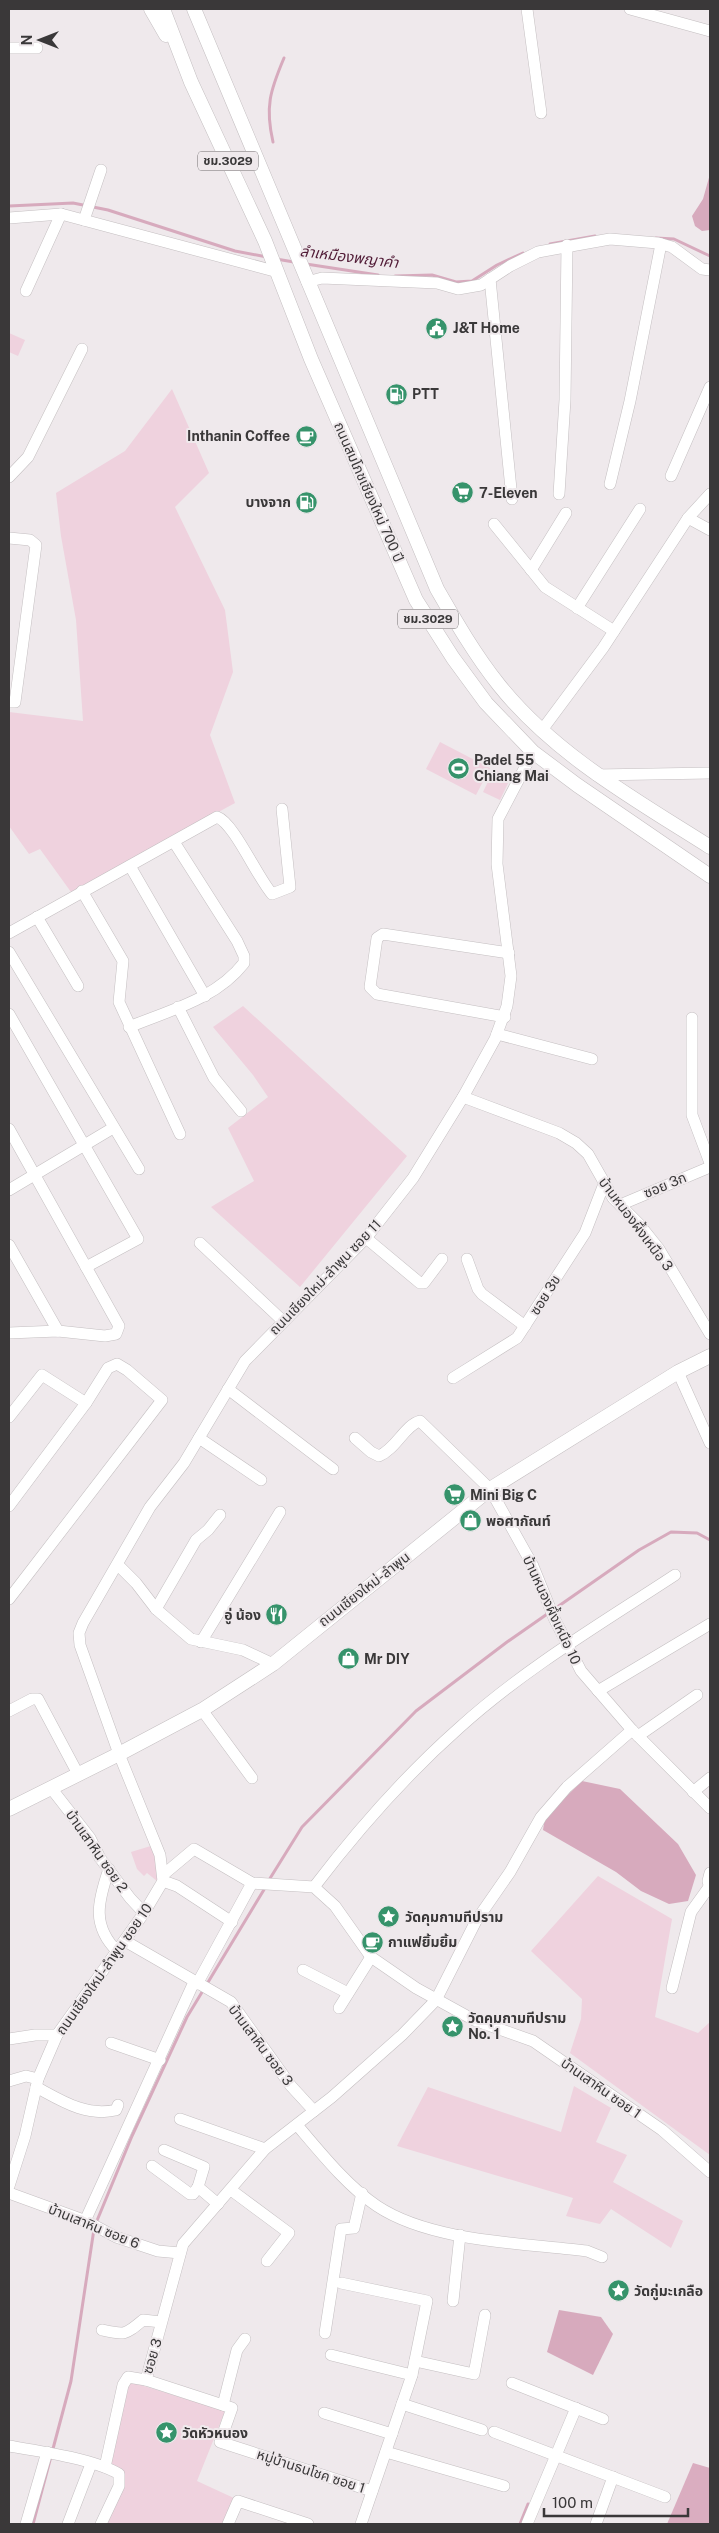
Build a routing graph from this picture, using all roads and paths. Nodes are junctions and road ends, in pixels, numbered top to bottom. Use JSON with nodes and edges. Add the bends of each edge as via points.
{"nodes":[{"id":1,"x":151,"y":9,"type":"edge"},
{"id":2,"x":164,"y":9,"type":"edge"},
{"id":3,"x":194,"y":9,"type":"edge"},
{"id":4,"x":202,"y":9,"type":"edge"},
{"id":5,"x":527,"y":9,"type":"edge"},
{"id":6,"x":630,"y":9,"type":"edge"},
{"id":7,"x":710,"y":31,"type":"edge"},
{"id":8,"x":9,"y":48,"type":"edge"},
{"id":9,"x":37,"y":48,"type":"dead end"},
{"id":10,"x":224,"y":81,"type":"junction"},
{"id":11,"x":191,"y":82,"type":"junction"},
{"id":12,"x":541,"y":113,"type":"dead end"},
{"id":13,"x":101,"y":170,"type":"dead end"},
{"id":14,"x":61,"y":214,"type":"junction"},
{"id":15,"x":85,"y":216,"type":"junction"},
{"id":16,"x":9,"y":218,"type":"edge"},
{"id":17,"x":661,"y":244,"type":"junction"},
{"id":18,"x":567,"y":245,"type":"junction"},
{"id":19,"x":276,"y":268,"type":"junction"},
{"id":20,"x":710,"y":270,"type":"edge"},
{"id":21,"x":305,"y":276,"type":"junction"},
{"id":22,"x":490,"y":279,"type":"junction"},
{"id":23,"x":26,"y":291,"type":"dead end"},
{"id":24,"x":82,"y":349,"type":"dead end"},
{"id":25,"x":710,"y":387,"type":"edge"},
{"id":26,"x":672,"y":476,"type":"dead end"},
{"id":27,"x":9,"y":477,"type":"edge"},
{"id":28,"x":610,"y":484,"type":"dead end"},
{"id":29,"x":559,"y":494,"type":"dead end"},
{"id":30,"x":710,"y":494,"type":"edge"},
{"id":31,"x":512,"y":498,"type":"dead end"},
{"id":32,"x":640,"y":509,"type":"dead end"},
{"id":33,"x":566,"y":513,"type":"dead end"},
{"id":34,"x":688,"y":518,"type":"junction"},
{"id":35,"x":494,"y":524,"type":"dead end"},
{"id":36,"x":710,"y":530,"type":"edge"},
{"id":37,"x":9,"y":538,"type":"edge"},
{"id":38,"x":531,"y":570,"type":"junction"},
{"id":39,"x":577,"y":608,"type":"junction"},
{"id":40,"x":614,"y":631,"type":"junction"},
{"id":41,"x":9,"y":702,"type":"edge"},
{"id":42,"x":542,"y":730,"type":"junction"},
{"id":43,"x":533,"y":752,"type":"junction"},
{"id":44,"x":710,"y":773,"type":"edge"},
{"id":45,"x":596,"y":775,"type":"junction"},
{"id":46,"x":282,"y":809,"type":"dead end"},
{"id":47,"x":174,"y":842,"type":"junction"},
{"id":48,"x":710,"y":847,"type":"edge"},
{"id":49,"x":130,"y":866,"type":"junction"},
{"id":50,"x":710,"y":876,"type":"edge"},
{"id":51,"x":82,"y":891,"type":"junction"},
{"id":52,"x":37,"y":916,"type":"junction"},
{"id":53,"x":9,"y":933,"type":"edge"},
{"id":54,"x":9,"y":952,"type":"edge"},
{"id":55,"x":510,"y":953,"type":"junction"},
{"id":56,"x":78,"y":986,"type":"dead end"},
{"id":57,"x":206,"y":996,"type":"junction"},
{"id":58,"x":178,"y":1007,"type":"junction"},
{"id":59,"x":9,"y":1014,"type":"edge"},
{"id":60,"x":505,"y":1017,"type":"junction"},
{"id":61,"x":692,"y":1018,"type":"dead end"},
{"id":62,"x":129,"y":1027,"type":"junction"},
{"id":63,"x":498,"y":1034,"type":"junction"},
{"id":64,"x":592,"y":1059,"type":"dead end"},
{"id":65,"x":463,"y":1097,"type":"junction"},
{"id":66,"x":242,"y":1110,"type":"dead end"},
{"id":67,"x":113,"y":1128,"type":"junction"},
{"id":68,"x":9,"y":1129,"type":"edge"},
{"id":69,"x":180,"y":1134,"type":"dead end"},
{"id":70,"x":85,"y":1145,"type":"junction"},
{"id":71,"x":710,"y":1162,"type":"edge"},
{"id":72,"x":710,"y":1167,"type":"edge"},
{"id":73,"x":139,"y":1169,"type":"dead end"},
{"id":74,"x":35,"y":1174,"type":"junction"},
{"id":75,"x":604,"y":1184,"type":"junction"},
{"id":76,"x":9,"y":1190,"type":"edge"},
{"id":77,"x":620,"y":1205,"type":"junction"},
{"id":78,"x":366,"y":1238,"type":"junction"},
{"id":79,"x":200,"y":1243,"type":"dead end"},
{"id":80,"x":9,"y":1245,"type":"edge"},
{"id":81,"x":442,"y":1259,"type":"dead end"},
{"id":82,"x":467,"y":1259,"type":"dead end"},
{"id":83,"x":86,"y":1267,"type":"junction"},
{"id":84,"x":283,"y":1321,"type":"junction"},
{"id":85,"x":525,"y":1326,"type":"junction"},
{"id":86,"x":58,"y":1331,"type":"junction"},
{"id":87,"x":9,"y":1333,"type":"edge"},
{"id":88,"x":710,"y":1334,"type":"edge"},
{"id":89,"x":710,"y":1356,"type":"edge"},
{"id":90,"x":678,"y":1372,"type":"junction"},
{"id":91,"x":453,"y":1378,"type":"dead end"},
{"id":92,"x":228,"y":1389,"type":"junction"},
{"id":93,"x":86,"y":1403,"type":"junction"},
{"id":94,"x":9,"y":1416,"type":"edge"},
{"id":95,"x":199,"y":1438,"type":"junction"},
{"id":96,"x":355,"y":1438,"type":"dead end"},
{"id":97,"x":710,"y":1442,"type":"edge"},
{"id":98,"x":333,"y":1468,"type":"dead end"},
{"id":99,"x":261,"y":1480,"type":"dead end"},
{"id":100,"x":490,"y":1489,"type":"junction"},
{"id":101,"x":9,"y":1506,"type":"edge"},
{"id":102,"x":280,"y":1512,"type":"dead end"},
{"id":103,"x":220,"y":1515,"type":"dead end"},
{"id":104,"x":118,"y":1565,"type":"junction"},
{"id":105,"x":675,"y":1575,"type":"dead end"},
{"id":106,"x":9,"y":1599,"type":"edge"},
{"id":107,"x":156,"y":1609,"type":"junction"},
{"id":108,"x":710,"y":1624,"type":"edge"},
{"id":109,"x":201,"y":1642,"type":"junction"},
{"id":110,"x":567,"y":1646,"type":"junction"},
{"id":111,"x":272,"y":1664,"type":"junction"},
{"id":112,"x":598,"y":1691,"type":"junction"},
{"id":113,"x":697,"y":1695,"type":"dead end"},
{"id":114,"x":202,"y":1710,"type":"junction"},
{"id":115,"x":9,"y":1711,"type":"edge"},
{"id":116,"x":635,"y":1733,"type":"junction"},
{"id":117,"x":119,"y":1754,"type":"junction"},
{"id":118,"x":78,"y":1774,"type":"junction"},
{"id":119,"x":252,"y":1778,"type":"dead end"},
{"id":120,"x":710,"y":1778,"type":"edge"},
{"id":121,"x":51,"y":1788,"type":"junction"},
{"id":122,"x":693,"y":1792,"type":"junction"},
{"id":123,"x":710,"y":1808,"type":"edge"},
{"id":124,"x":9,"y":1809,"type":"edge"},
{"id":125,"x":110,"y":1869,"type":"junction"},
{"id":126,"x":710,"y":1873,"type":"edge"},
{"id":127,"x":163,"y":1878,"type":"junction"},
{"id":128,"x":252,"y":1883,"type":"junction"},
{"id":129,"x":314,"y":1887,"type":"junction"},
{"id":130,"x":710,"y":1888,"type":"edge"},
{"id":131,"x":144,"y":1913,"type":"junction"},
{"id":132,"x":232,"y":1922,"type":"junction"},
{"id":133,"x":125,"y":1941,"type":"junction"},
{"id":134,"x":118,"y":1952,"type":"junction"},
{"id":135,"x":371,"y":1958,"type":"junction"},
{"id":136,"x":303,"y":1970,"type":"dead end"},
{"id":137,"x":196,"y":1983,"type":"junction"},
{"id":138,"x":672,"y":1988,"type":"dead end"},
{"id":139,"x":348,"y":1993,"type":"junction"},
{"id":140,"x":436,"y":2000,"type":"junction"},
{"id":141,"x":339,"y":2008,"type":"dead end"},
{"id":142,"x":58,"y":2035,"type":"junction"},
{"id":143,"x":9,"y":2039,"type":"edge"},
{"id":144,"x":111,"y":2043,"type":"dead end"},
{"id":145,"x":160,"y":2060,"type":"junction"},
{"id":146,"x":9,"y":2081,"type":"edge"},
{"id":147,"x":37,"y":2083,"type":"junction"},
{"id":148,"x":118,"y":2105,"type":"dead end"},
{"id":149,"x":314,"y":2111,"type":"junction"},
{"id":150,"x":180,"y":2119,"type":"dead end"},
{"id":151,"x":297,"y":2125,"type":"junction"},
{"id":152,"x":265,"y":2149,"type":"junction"},
{"id":153,"x":164,"y":2150,"type":"dead end"},
{"id":154,"x":152,"y":2166,"type":"dead end"},
{"id":155,"x":710,"y":2172,"type":"edge"},
{"id":156,"x":9,"y":2186,"type":"edge"},
{"id":157,"x":198,"y":2187,"type":"junction"},
{"id":158,"x":231,"y":2190,"type":"junction"},
{"id":159,"x":9,"y":2193,"type":"edge"},
{"id":160,"x":362,"y":2193,"type":"junction"},
{"id":161,"x":218,"y":2204,"type":"junction"},
{"id":162,"x":86,"y":2221,"type":"junction"},
{"id":163,"x":460,"y":2235,"type":"junction"},
{"id":164,"x":180,"y":2253,"type":"junction"},
{"id":165,"x":602,"y":2257,"type":"dead end"},
{"id":166,"x":267,"y":2261,"type":"dead end"},
{"id":167,"x":341,"y":2283,"type":"dead end"},
{"id":168,"x":453,"y":2301,"type":"dead end"},
{"id":169,"x":485,"y":2316,"type":"dead end"},
{"id":170,"x":161,"y":2322,"type":"junction"},
{"id":171,"x":102,"y":2330,"type":"dead end"},
{"id":172,"x":326,"y":2333,"type":"dead end"},
{"id":173,"x":245,"y":2340,"type":"dead end"},
{"id":174,"x":331,"y":2355,"type":"dead end"},
{"id":175,"x":415,"y":2361,"type":"junction"},
{"id":176,"x":412,"y":2375,"type":"junction"},
{"id":177,"x":146,"y":2380,"type":"junction"},
{"id":178,"x":512,"y":2383,"type":"dead end"},
{"id":179,"x":402,"y":2404,"type":"junction"},
{"id":180,"x":223,"y":2405,"type":"junction"},
{"id":181,"x":576,"y":2408,"type":"junction"},
{"id":182,"x":324,"y":2413,"type":"dead end"},
{"id":183,"x":603,"y":2419,"type":"dead end"},
{"id":184,"x":482,"y":2430,"type":"dead end"},
{"id":185,"x":494,"y":2432,"type":"dead end"},
{"id":186,"x":392,"y":2434,"type":"junction"},
{"id":187,"x":9,"y":2446,"type":"edge"},
{"id":188,"x":47,"y":2452,"type":"junction"},
{"id":189,"x":386,"y":2452,"type":"junction"},
{"id":190,"x":556,"y":2455,"type":"junction"},
{"id":191,"x":91,"y":2464,"type":"junction"},
{"id":192,"x":105,"y":2467,"type":"junction"},
{"id":193,"x":614,"y":2477,"type":"junction"},
{"id":194,"x":504,"y":2486,"type":"dead end"},
{"id":195,"x":372,"y":2491,"type":"junction"},
{"id":196,"x":665,"y":2497,"type":"dead end"},
{"id":197,"x":26,"y":2524,"type":"edge"},
{"id":198,"x":68,"y":2524,"type":"edge"},
{"id":199,"x":101,"y":2524,"type":"edge"},
{"id":200,"x":228,"y":2524,"type":"edge"},
{"id":201,"x":308,"y":2524,"type":"edge"},
{"id":202,"x":361,"y":2524,"type":"edge"},
{"id":203,"x":527,"y":2524,"type":"edge"},
{"id":204,"x":596,"y":2524,"type":"edge"}],
"edges":[{"from":1,"to":11,"type":"main road"},
{"from":2,"to":11,"type":"main road","name":"ถนนสมโภชเชียงใหม่ 700 ปี","number":"ชม.3029"},
{"from":3,"to":10,"type":"main road","name":"ถนนสมโภชเชียงใหม่ 700 ปี","number":"ชม.3029"},
{"from":4,"to":10,"type":"main road"},
{"from":5,"to":12,"type":"street"},
{"from":6,"to":7,"type":"street"},
{"from":8,"to":9,"type":"street"},
{"from":10,"to":21,"type":"main road","name":"ถนนสมโภชเชียงใหม่ 700 ปี","number":"ชม.3029"},
{"from":11,"to":19,"type":"main road","name":"ถนนสมโภชเชียงใหม่ 700 ปี","number":"ชม.3029"},
{"from":13,"to":15,"type":"street"},
{"from":14,"to":15,"type":"street"},
{"from":14,"to":16,"type":"street"},
{"from":14,"to":23,"type":"street"},
{"from":15,"to":19,"type":"street"},
{"from":17,"to":18,"type":"street","via":[[610,240]]},
{"from":17,"to":20,"type":"street","via":[[672,247],[702,269]]},
{"from":17,"to":28,"type":"street"},
{"from":18,"to":22,"type":"street","via":[[538,252]]},
{"from":18,"to":29,"type":"street","via":[[565,400]]},
{"from":19,"to":43,"type":"main road","name":"ถนนสมโภชเชียงใหม่ 700 ปี","number":"ชม.3029","via":[[311,359],[416,600],[486,703]]},
{"from":21,"to":22,"type":"street","via":[[437,283],[458,288],[481,286]]},
{"from":21,"to":42,"type":"main road","name":"ถนนสมโภชเชียงใหม่ 700 ปี","number":"ชม.3029","via":[[437,589],[466,640],[499,686]]},
{"from":22,"to":31,"type":"street"},
{"from":24,"to":27,"type":"street","via":[[28,457]]},
{"from":25,"to":26,"type":"street"},
{"from":30,"to":34,"type":"street"},
{"from":32,"to":39,"type":"street"},
{"from":33,"to":38,"type":"street"},
{"from":34,"to":36,"type":"street"},
{"from":34,"to":40,"type":"street"},
{"from":35,"to":38,"type":"street"},
{"from":37,"to":41,"type":"street","via":[[30,540],[36,545],[15,702]]},
{"from":38,"to":39,"type":"street","via":[[545,587]]},
{"from":39,"to":40,"type":"street"},
{"from":40,"to":42,"type":"street"},
{"from":42,"to":45,"type":"main road","name":"ถนนสมโภชเชียงใหม่ 700 ปี","number":"ชม.3029"},
{"from":43,"to":50,"type":"main road","name":"ถนนสมโภชเชียงใหม่ 700 ปี","number":"ชม.3029"},
{"from":43,"to":55,"type":"street","name":"ถนนเชียงใหม่-ลำพูน ซอย 11","via":[[498,818],[497,864]]},
{"from":44,"to":45,"type":"street"},
{"from":45,"to":48,"type":"main road","name":"ถนนสมโภชเชียงใหม่ 700 ปี","number":"ชม.3029"},
{"from":46,"to":47,"type":"street","via":[[290,887],[272,894],[222,819],[217,817]]},
{"from":47,"to":49,"type":"street"},
{"from":47,"to":57,"type":"street","via":[[244,956],[244,963],[239,969]]},
{"from":49,"to":51,"type":"street"},
{"from":49,"to":57,"type":"street"},
{"from":51,"to":52,"type":"street"},
{"from":51,"to":62,"type":"street","via":[[123,961],[119,1002]]},
{"from":52,"to":53,"type":"street"},
{"from":52,"to":56,"type":"street"},
{"from":54,"to":67,"type":"street"},
{"from":55,"to":60,"type":"street","name":"ถนนเชียงใหม่-ลำพูน ซอย 11","via":[[511,976]]},
{"from":55,"to":60,"type":"street","via":[[383,934],[377,938],[370,987],[378,994]]},
{"from":57,"to":58,"type":"street"},
{"from":58,"to":62,"type":"street"},
{"from":58,"to":66,"type":"street","via":[[214,1078]]},
{"from":59,"to":70,"type":"street"},
{"from":60,"to":63,"type":"street","name":"ถนนเชียงใหม่-ลำพูน ซอย 11"},
{"from":61,"to":71,"type":"street","via":[[692,1115]]},
{"from":62,"to":69,"type":"street"},
{"from":63,"to":64,"type":"street"},
{"from":63,"to":65,"type":"street","name":"ถนนเชียงใหม่-ลำพูน ซอย 11"},
{"from":65,"to":75,"type":"street","name":"บ้านหนองผึ้งเหนือ 3","via":[[559,1133],[576,1143],[588,1154]]},
{"from":65,"to":78,"type":"street","name":"ถนนเชียงใหม่-ลำพูน ซอย 11","via":[[413,1178]]},
{"from":67,"to":70,"type":"street"},
{"from":67,"to":73,"type":"street"},
{"from":68,"to":74,"type":"street"},
{"from":70,"to":74,"type":"street"},
{"from":70,"to":83,"type":"street","via":[[138,1239]]},
{"from":72,"to":77,"type":"street","name":"ซอย 3ก"},
{"from":74,"to":76,"type":"street"},
{"from":74,"to":83,"type":"street"},
{"from":75,"to":77,"type":"street","name":"บ้านหนองผึ้งเหนือ 3"},
{"from":75,"to":85,"type":"street","name":"ซอย 3ข","via":[[585,1233]]},
{"from":77,"to":88,"type":"street","name":"บ้านหนองผึ้งเหนือ 3","via":[[659,1250]]},
{"from":78,"to":81,"type":"street","via":[[420,1283],[424,1283]]},
{"from":78,"to":84,"type":"street","name":"ถนนเชียงใหม่-ลำพูน ซอย 11"},
{"from":79,"to":84,"type":"street"},
{"from":80,"to":86,"type":"street"},
{"from":82,"to":85,"type":"street","via":[[478,1289]]},
{"from":83,"to":86,"type":"street","via":[[119,1326],[116,1334],[105,1336]]},
{"from":84,"to":92,"type":"street","name":"ถนนเชียงใหม่-ลำพูน ซอย 11","via":[[249,1356]]},
{"from":85,"to":91,"type":"street","name":"ซอย 3ข","via":[[517,1338]]},
{"from":86,"to":87,"type":"street"},
{"from":89,"to":90,"type":"main road","name":"ถนนเชียงใหม่-ลำพูน"},
{"from":90,"to":97,"type":"street"},
{"from":90,"to":100,"type":"main road","name":"ถนนเชียงใหม่-ลำพูน"},
{"from":92,"to":95,"type":"street","name":"ถนนเชียงใหม่-ลำพูน ซอย 11"},
{"from":92,"to":98,"type":"street"},
{"from":93,"to":94,"type":"street","via":[[42,1375]]},
{"from":93,"to":101,"type":"street"},
{"from":93,"to":106,"type":"street","via":[[108,1368],[117,1364],[162,1400]]},
{"from":95,"to":99,"type":"street"},
{"from":95,"to":104,"type":"street","name":"ถนนเชียงใหม่-ลำพูน ซอย 11","via":[[150,1507]]},
{"from":96,"to":100,"type":"street","name":"บ้านหนองผึ้งเหนือ 10","via":[[379,1456],[420,1421]]},
{"from":100,"to":110,"type":"street","name":"บ้านหนองผึ้งเหนือ 10","via":[[533,1566]]},
{"from":100,"to":111,"type":"main road","name":"ถนนเชียงใหม่-ลำพูน"},
{"from":102,"to":109,"type":"street"},
{"from":103,"to":107,"type":"street","via":[[196,1540]]},
{"from":104,"to":107,"type":"street"},
{"from":104,"to":117,"type":"street","name":"ถนนเชียงใหม่-ลำพูน ซอย 11","via":[[79,1633],[80,1645]]},
{"from":105,"to":110,"type":"street"},
{"from":107,"to":109,"type":"street","via":[[191,1639]]},
{"from":108,"to":112,"type":"street"},
{"from":109,"to":111,"type":"street","via":[[243,1650]]},
{"from":110,"to":112,"type":"street","name":"บ้านหนองผึ้งเหนือ 10","via":[[581,1671]]},
{"from":110,"to":129,"type":"street","via":[[460,1727],[400,1787]]},
{"from":111,"to":114,"type":"main road","name":"ถนนเชียงใหม่-ลำพูน"},
{"from":112,"to":116,"type":"street","name":"บ้านหนองผึ้งเหนือ 10"},
{"from":113,"to":116,"type":"street","name":"ซอย 3"},
{"from":114,"to":117,"type":"main road","name":"ถนนเชียงใหม่-ลำพูน"},
{"from":114,"to":119,"type":"street"},
{"from":115,"to":118,"type":"street","via":[[38,1699]]},
{"from":116,"to":122,"type":"street","name":"บ้านหนองผึ้งเหนือ 10"},
{"from":116,"to":140,"type":"street","name":"ซอย 3","via":[[567,1787],[541,1817],[510,1872],[476,1921]]},
{"from":117,"to":118,"type":"main road","name":"ถนนเชียงใหม่-ลำพูน"},
{"from":117,"to":127,"type":"street","via":[[160,1855]]},
{"from":118,"to":121,"type":"main road","name":"ถนนเชียงใหม่-ลำพูน"},
{"from":120,"to":122,"type":"street"},
{"from":121,"to":124,"type":"main road","name":"ถนนเชียงใหม่-ลำพูน"},
{"from":121,"to":125,"type":"street","name":"บ้านเสาหิน ซอย 2"},
{"from":122,"to":123,"type":"street","name":"บ้านหนองผึ้งเหนือ 10"},
{"from":125,"to":131,"type":"street","name":"บ้านเสาหิน ซอย 2"},
{"from":125,"to":134,"type":"street","via":[[101,1894],[100,1924],[106,1940]]},
{"from":126,"to":130,"type":"street"},
{"from":127,"to":128,"type":"street","via":[[194,1849]]},
{"from":127,"to":131,"type":"street","name":"ถนนเชียงใหม่-ลำพูน ซอย 10"},
{"from":127,"to":132,"type":"street"},
{"from":128,"to":129,"type":"street"},
{"from":128,"to":132,"type":"street"},
{"from":129,"to":135,"type":"street","name":"บ้านเสาหิน ซอย 1","via":[[335,1906]]},
{"from":130,"to":138,"type":"street","via":[[691,1912]]},
{"from":131,"to":133,"type":"street","name":"ถนนเชียงใหม่-ลำพูน ซอย 10"},
{"from":132,"to":137,"type":"street"},
{"from":133,"to":134,"type":"street","name":"ถนนเชียงใหม่-ลำพูน ซอย 10"},
{"from":133,"to":137,"type":"street","name":"บ้านเสาหิน ซอย 3"},
{"from":134,"to":142,"type":"street","name":"ถนนเชียงใหม่-ลำพูน ซอย 10"},
{"from":135,"to":139,"type":"street"},
{"from":135,"to":140,"type":"street","name":"บ้านเสาหิน ซอย 1"},
{"from":136,"to":139,"type":"street"},
{"from":137,"to":145,"type":"street"},
{"from":137,"to":149,"type":"street","name":"บ้านเสาหิน ซอย 3","via":[[231,2002],[291,2086]]},
{"from":139,"to":141,"type":"street"},
{"from":140,"to":149,"type":"street","name":"ซอย 3","via":[[402,2035]]},
{"from":140,"to":155,"type":"street","name":"บ้านเสาหิน ซอย 1","via":[[474,2020],[533,2041],[662,2130]]},
{"from":142,"to":143,"type":"street"},
{"from":142,"to":147,"type":"street","name":"ถนนเชียงใหม่-ลำพูน ซอย 10"},
{"from":144,"to":145,"type":"street"},
{"from":145,"to":162,"type":"street"},
{"from":146,"to":147,"type":"street","via":[[26,2076]]},
{"from":147,"to":148,"type":"street","via":[[72,2106],[101,2114],[116,2110]]},
{"from":147,"to":156,"type":"street","name":"ถนนเชียงใหม่-ลำพูน ซอย 10"},
{"from":149,"to":151,"type":"street","name":"ซอย 3"},
{"from":150,"to":152,"type":"street"},
{"from":151,"to":152,"type":"street","name":"ซอย 3"},
{"from":151,"to":160,"type":"street"},
{"from":152,"to":158,"type":"street","name":"ซอย 3"},
{"from":153,"to":157,"type":"street","via":[[204,2167]]},
{"from":154,"to":157,"type":"street","via":[[190,2194],[194,2194]]},
{"from":157,"to":161,"type":"street"},
{"from":158,"to":161,"type":"street","name":"ซอย 3"},
{"from":158,"to":166,"type":"street","via":[[288,2233]]},
{"from":159,"to":162,"type":"street","name":"บ้านเสาหิน ซอย 6"},
{"from":160,"to":163,"type":"street","via":[[376,2205],[406,2221]]},
{"from":160,"to":172,"type":"street","via":[[354,2228],[341,2229]]},
{"from":161,"to":164,"type":"street","name":"ซอย 3","via":[[183,2244]]},
{"from":162,"to":164,"type":"street","name":"บ้านเสาหิน ซอย 6","via":[[116,2237],[158,2251]]},
{"from":163,"to":165,"type":"street","via":[[587,2251]]},
{"from":163,"to":168,"type":"street"},
{"from":164,"to":170,"type":"street","name":"ซอย 3"},
{"from":167,"to":175,"type":"street","via":[[427,2301]]},
{"from":169,"to":175,"type":"street","via":[[474,2374]]},
{"from":170,"to":171,"type":"street","via":[[143,2320],[124,2334]]},
{"from":170,"to":177,"type":"street","name":"ซอย 3"},
{"from":173,"to":180,"type":"street","via":[[237,2350]]},
{"from":174,"to":176,"type":"street"},
{"from":175,"to":176,"type":"street"},
{"from":176,"to":179,"type":"street"},
{"from":177,"to":180,"type":"street"},
{"from":177,"to":192,"type":"street","name":"ซอย 3","via":[[125,2379]]},
{"from":178,"to":181,"type":"street"},
{"from":179,"to":184,"type":"street"},
{"from":179,"to":186,"type":"street"},
{"from":180,"to":195,"type":"street","name":"หมู่บ้านธนโชค ซอย 1","via":[[232,2408],[220,2442]]},
{"from":181,"to":183,"type":"street"},
{"from":181,"to":190,"type":"street"},
{"from":182,"to":186,"type":"street"},
{"from":185,"to":190,"type":"street"},
{"from":186,"to":189,"type":"street"},
{"from":187,"to":188,"type":"street"},
{"from":188,"to":191,"type":"street"},
{"from":188,"to":197,"type":"street"},
{"from":189,"to":194,"type":"street"},
{"from":189,"to":195,"type":"street"},
{"from":190,"to":193,"type":"street"},
{"from":190,"to":203,"type":"street"},
{"from":191,"to":192,"type":"street"},
{"from":191,"to":198,"type":"street"},
{"from":192,"to":199,"type":"street","via":[[121,2476]]},
{"from":193,"to":196,"type":"street"},
{"from":193,"to":204,"type":"street"},
{"from":195,"to":202,"type":"street"},
{"from":200,"to":201,"type":"street","via":[[238,2501]]}]}
